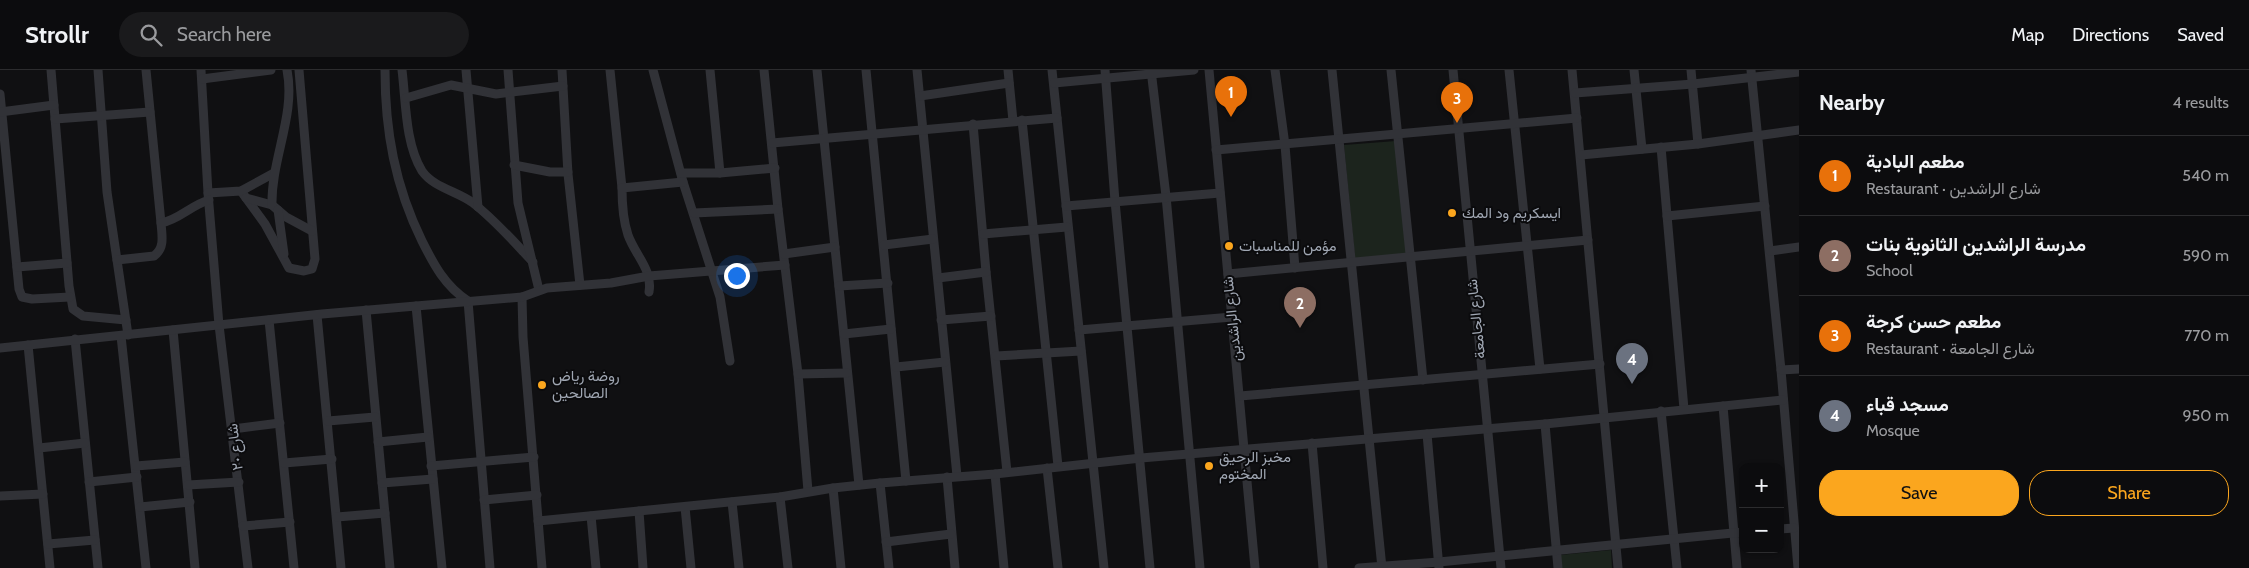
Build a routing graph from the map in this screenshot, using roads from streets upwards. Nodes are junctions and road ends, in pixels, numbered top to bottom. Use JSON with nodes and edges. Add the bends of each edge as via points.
{"nodes":[{"id":1,"x":52,"y":70,"type":"edge"},
{"id":2,"x":98,"y":70,"type":"edge"},
{"id":3,"x":146,"y":70,"type":"edge"},
{"id":4,"x":271,"y":70,"type":"edge"},
{"id":5,"x":287,"y":70,"type":"edge"},
{"id":6,"x":298,"y":70,"type":"edge"},
{"id":7,"x":386,"y":70,"type":"edge"},
{"id":8,"x":402,"y":70,"type":"edge"},
{"id":9,"x":466,"y":70,"type":"edge"},
{"id":10,"x":508,"y":70,"type":"edge"},
{"id":11,"x":562,"y":70,"type":"edge"},
{"id":12,"x":610,"y":70,"type":"edge"},
{"id":13,"x":653,"y":70,"type":"edge"},
{"id":14,"x":710,"y":70,"type":"edge"},
{"id":15,"x":764,"y":70,"type":"edge"},
{"id":16,"x":817,"y":70,"type":"edge"},
{"id":17,"x":866,"y":70,"type":"edge"},
{"id":18,"x":917,"y":70,"type":"edge"},
{"id":19,"x":1008,"y":70,"type":"edge"},
{"id":20,"x":1052,"y":70,"type":"edge"},
{"id":21,"x":1194,"y":70,"type":"edge"},
{"id":22,"x":1209,"y":70,"type":"edge"},
{"id":23,"x":1275,"y":70,"type":"edge"},
{"id":24,"x":1332,"y":70,"type":"edge"},
{"id":25,"x":1392,"y":70,"type":"edge"},
{"id":26,"x":1453,"y":70,"type":"edge"},
{"id":27,"x":1509,"y":70,"type":"edge"},
{"id":28,"x":1572,"y":70,"type":"edge"},
{"id":29,"x":1634,"y":70,"type":"edge"},
{"id":30,"x":1692,"y":70,"type":"edge"},
{"id":31,"x":1151,"y":72,"type":"edge"},
{"id":32,"x":1799,"y":72,"type":"edge"},
{"id":33,"x":1752,"y":73,"type":"edge"},
{"id":34,"x":202,"y":74,"type":"edge"},
{"id":35,"x":1105,"y":74,"type":"edge"},
{"id":36,"x":1009,"y":83,"type":"junction"},
{"id":37,"x":1054,"y":83,"type":"junction"},
{"id":38,"x":1693,"y":84,"type":"junction"},
{"id":39,"x":563,"y":86,"type":"junction"},
{"id":40,"x":468,"y":87,"type":"junction"},
{"id":41,"x":1636,"y":88,"type":"junction"},
{"id":42,"x":510,"y":92,"type":"junction"},
{"id":43,"x":1575,"y":93,"type":"junction"},
{"id":44,"x":0,"y":94,"type":"edge"},
{"id":45,"x":920,"y":96,"type":"junction"},
{"id":46,"x":406,"y":98,"type":"junction"},
{"id":47,"x":54,"y":105,"type":"junction"},
{"id":48,"x":1,"y":112,"type":"edge"},
{"id":49,"x":150,"y":112,"type":"junction"},
{"id":50,"x":102,"y":116,"type":"junction"},
{"id":51,"x":1057,"y":118,"type":"junction"},
{"id":52,"x":1577,"y":118,"type":"junction"},
{"id":53,"x":56,"y":119,"type":"junction"},
{"id":54,"x":1017,"y":120,"type":"junction"},
{"id":55,"x":1516,"y":123,"type":"junction"},
{"id":56,"x":973,"y":124,"type":"junction"},
{"id":57,"x":1458,"y":128,"type":"junction"},
{"id":58,"x":924,"y":129,"type":"junction"},
{"id":59,"x":1799,"y":130,"type":"edge"},
{"id":60,"x":873,"y":134,"type":"junction"},
{"id":61,"x":1398,"y":134,"type":"junction"},
{"id":62,"x":1758,"y":136,"type":"junction"},
{"id":63,"x":825,"y":138,"type":"junction"},
{"id":64,"x":1339,"y":140,"type":"junction"},
{"id":65,"x":772,"y":143,"type":"junction"},
{"id":66,"x":1698,"y":144,"type":"junction"},
{"id":67,"x":1285,"y":145,"type":"junction"},
{"id":68,"x":1661,"y":147,"type":"junction"},
{"id":69,"x":1642,"y":149,"type":"junction"},
{"id":70,"x":1216,"y":150,"type":"junction"},
{"id":71,"x":1581,"y":155,"type":"junction"},
{"id":72,"x":514,"y":166,"type":"junction"},
{"id":73,"x":775,"y":168,"type":"junction"},
{"id":74,"x":568,"y":172,"type":"junction"},
{"id":75,"x":681,"y":173,"type":"junction"},
{"id":76,"x":720,"y":173,"type":"junction"},
{"id":77,"x":274,"y":174,"type":"junction"},
{"id":78,"x":683,"y":182,"type":"junction"},
{"id":79,"x":622,"y":188,"type":"junction"},
{"id":80,"x":1220,"y":193,"type":"junction"},
{"id":81,"x":243,"y":194,"type":"junction"},
{"id":82,"x":208,"y":196,"type":"junction"},
{"id":83,"x":1166,"y":196,"type":"junction"},
{"id":84,"x":1115,"y":201,"type":"junction"},
{"id":85,"x":1066,"y":206,"type":"junction"},
{"id":86,"x":1765,"y":206,"type":"junction"},
{"id":87,"x":275,"y":207,"type":"junction"},
{"id":88,"x":478,"y":207,"type":"junction"},
{"id":89,"x":778,"y":209,"type":"junction"},
{"id":90,"x":694,"y":213,"type":"junction"},
{"id":91,"x":1667,"y":216,"type":"junction"},
{"id":92,"x":161,"y":223,"type":"junction"},
{"id":93,"x":1067,"y":227,"type":"junction"},
{"id":94,"x":1033,"y":229,"type":"junction"},
{"id":95,"x":312,"y":231,"type":"junction"},
{"id":96,"x":983,"y":234,"type":"junction"},
{"id":97,"x":933,"y":239,"type":"junction"},
{"id":98,"x":1588,"y":240,"type":"junction"},
{"id":99,"x":884,"y":245,"type":"junction"},
{"id":100,"x":835,"y":247,"type":"junction"},
{"id":101,"x":1527,"y":247,"type":"junction"},
{"id":102,"x":1799,"y":247,"type":"edge"},
{"id":103,"x":1770,"y":251,"type":"junction"},
{"id":104,"x":1470,"y":252,"type":"junction"},
{"id":105,"x":784,"y":254,"type":"junction"},
{"id":106,"x":1411,"y":257,"type":"junction"},
{"id":107,"x":284,"y":259,"type":"junction"},
{"id":108,"x":117,"y":260,"type":"junction"},
{"id":109,"x":533,"y":262,"type":"junction"},
{"id":110,"x":67,"y":263,"type":"junction"},
{"id":111,"x":1352,"y":263,"type":"junction"},
{"id":112,"x":785,"y":266,"type":"junction"},
{"id":113,"x":18,"y":267,"type":"junction"},
{"id":114,"x":1295,"y":268,"type":"junction"},
{"id":115,"x":713,"y":271,"type":"junction"},
{"id":116,"x":986,"y":272,"type":"junction"},
{"id":117,"x":1228,"y":274,"type":"junction"},
{"id":118,"x":649,"y":276,"type":"junction"},
{"id":119,"x":938,"y":278,"type":"junction"},
{"id":120,"x":888,"y":283,"type":"junction"},
{"id":121,"x":580,"y":286,"type":"junction"},
{"id":122,"x":840,"y":286,"type":"junction"},
{"id":123,"x":539,"y":290,"type":"junction"},
{"id":124,"x":649,"y":292,"type":"dead end"},
{"id":125,"x":70,"y":297,"type":"junction"},
{"id":126,"x":522,"y":297,"type":"junction"},
{"id":127,"x":468,"y":301,"type":"junction"},
{"id":128,"x":416,"y":306,"type":"junction"},
{"id":129,"x":366,"y":310,"type":"junction"},
{"id":130,"x":317,"y":315,"type":"junction"},
{"id":131,"x":991,"y":316,"type":"junction"},
{"id":132,"x":1232,"y":317,"type":"junction"},
{"id":133,"x":126,"y":320,"type":"junction"},
{"id":134,"x":269,"y":320,"type":"junction"},
{"id":135,"x":941,"y":320,"type":"junction"},
{"id":136,"x":1177,"y":320,"type":"junction"},
{"id":137,"x":220,"y":325,"type":"junction"},
{"id":138,"x":1128,"y":326,"type":"junction"},
{"id":139,"x":891,"y":328,"type":"junction"},
{"id":140,"x":173,"y":330,"type":"junction"},
{"id":141,"x":1079,"y":330,"type":"junction"},
{"id":142,"x":844,"y":334,"type":"junction"},
{"id":143,"x":124,"y":335,"type":"junction"},
{"id":144,"x":75,"y":339,"type":"junction"},
{"id":145,"x":28,"y":345,"type":"junction"},
{"id":146,"x":0,"y":348,"type":"edge"},
{"id":147,"x":1081,"y":351,"type":"junction"},
{"id":148,"x":1046,"y":353,"type":"junction"},
{"id":149,"x":996,"y":356,"type":"junction"},
{"id":150,"x":730,"y":361,"type":"dead end"},
{"id":151,"x":945,"y":362,"type":"junction"},
{"id":152,"x":1600,"y":364,"type":"junction"},
{"id":153,"x":896,"y":367,"type":"junction"},
{"id":154,"x":1540,"y":369,"type":"junction"},
{"id":155,"x":1799,"y":369,"type":"edge"},
{"id":156,"x":1781,"y":370,"type":"junction"},
{"id":157,"x":847,"y":372,"type":"junction"},
{"id":158,"x":798,"y":374,"type":"junction"},
{"id":159,"x":1482,"y":375,"type":"junction"},
{"id":160,"x":1423,"y":380,"type":"junction"},
{"id":161,"x":1364,"y":385,"type":"junction"},
{"id":162,"x":1240,"y":396,"type":"junction"},
{"id":163,"x":1783,"y":400,"type":"junction"},
{"id":164,"x":1723,"y":406,"type":"junction"},
{"id":165,"x":1684,"y":409,"type":"junction"},
{"id":166,"x":1661,"y":411,"type":"junction"},
{"id":167,"x":376,"y":417,"type":"junction"},
{"id":168,"x":1604,"y":417,"type":"junction"},
{"id":169,"x":328,"y":421,"type":"junction"},
{"id":170,"x":280,"y":423,"type":"junction"},
{"id":171,"x":1545,"y":424,"type":"junction"},
{"id":172,"x":1488,"y":428,"type":"junction"},
{"id":173,"x":233,"y":429,"type":"junction"},
{"id":174,"x":1427,"y":434,"type":"junction"},
{"id":175,"x":428,"y":438,"type":"junction"},
{"id":176,"x":1369,"y":438,"type":"junction"},
{"id":177,"x":378,"y":442,"type":"junction"},
{"id":178,"x":85,"y":443,"type":"junction"},
{"id":179,"x":1312,"y":443,"type":"junction"},
{"id":180,"x":38,"y":448,"type":"junction"},
{"id":181,"x":1244,"y":450,"type":"junction"},
{"id":182,"x":1190,"y":454,"type":"junction"},
{"id":183,"x":534,"y":457,"type":"junction"},
{"id":184,"x":1141,"y":458,"type":"junction"},
{"id":185,"x":332,"y":459,"type":"junction"},
{"id":186,"x":185,"y":462,"type":"junction"},
{"id":187,"x":481,"y":462,"type":"junction"},
{"id":188,"x":1094,"y":462,"type":"junction"},
{"id":189,"x":284,"y":463,"type":"junction"},
{"id":190,"x":136,"y":466,"type":"junction"},
{"id":191,"x":432,"y":466,"type":"junction"},
{"id":192,"x":1058,"y":466,"type":"junction"},
{"id":193,"x":1047,"y":468,"type":"junction"},
{"id":194,"x":1007,"y":472,"type":"junction"},
{"id":195,"x":995,"y":474,"type":"junction"},
{"id":196,"x":958,"y":476,"type":"junction"},
{"id":197,"x":137,"y":477,"type":"junction"},
{"id":198,"x":947,"y":477,"type":"junction"},
{"id":199,"x":433,"y":480,"type":"junction"},
{"id":200,"x":906,"y":481,"type":"junction"},
{"id":201,"x":89,"y":482,"type":"junction"},
{"id":202,"x":239,"y":482,"type":"junction"},
{"id":203,"x":382,"y":483,"type":"junction"},
{"id":204,"x":880,"y":483,"type":"junction"},
{"id":205,"x":188,"y":485,"type":"junction"},
{"id":206,"x":859,"y":485,"type":"junction"},
{"id":207,"x":833,"y":488,"type":"junction"},
{"id":208,"x":808,"y":492,"type":"junction"},
{"id":209,"x":43,"y":494,"type":"junction"},
{"id":210,"x":537,"y":495,"type":"junction"},
{"id":211,"x":0,"y":496,"type":"edge"},
{"id":212,"x":1795,"y":496,"type":"edge"},
{"id":213,"x":780,"y":497,"type":"junction"},
{"id":214,"x":484,"y":500,"type":"junction"},
{"id":215,"x":190,"y":502,"type":"junction"},
{"id":216,"x":732,"y":502,"type":"junction"},
{"id":217,"x":140,"y":507,"type":"junction"},
{"id":218,"x":685,"y":507,"type":"junction"},
{"id":219,"x":638,"y":511,"type":"junction"},
{"id":220,"x":385,"y":512,"type":"junction"},
{"id":221,"x":591,"y":516,"type":"junction"},
{"id":222,"x":337,"y":517,"type":"junction"},
{"id":223,"x":538,"y":521,"type":"junction"},
{"id":224,"x":290,"y":522,"type":"junction"},
{"id":225,"x":243,"y":526,"type":"junction"},
{"id":226,"x":1794,"y":528,"type":"junction"},
{"id":227,"x":1784,"y":529,"type":"edge"},
{"id":228,"x":1738,"y":532,"type":"edge"},
{"id":229,"x":952,"y":534,"type":"junction"},
{"id":230,"x":1674,"y":538,"type":"junction"},
{"id":231,"x":95,"y":540,"type":"junction"},
{"id":232,"x":886,"y":542,"type":"junction"},
{"id":233,"x":48,"y":544,"type":"junction"},
{"id":234,"x":1617,"y":544,"type":"junction"},
{"id":235,"x":1556,"y":550,"type":"junction"},
{"id":236,"x":1499,"y":556,"type":"junction"},
{"id":237,"x":1439,"y":565,"type":"edge"},
{"id":238,"x":1382,"y":567,"type":"edge"},
{"id":239,"x":50,"y":568,"type":"edge"},
{"id":240,"x":98,"y":568,"type":"edge"},
{"id":241,"x":146,"y":568,"type":"edge"},
{"id":242,"x":195,"y":568,"type":"edge"},
{"id":243,"x":248,"y":568,"type":"edge"},
{"id":244,"x":294,"y":568,"type":"edge"},
{"id":245,"x":342,"y":568,"type":"edge"},
{"id":246,"x":390,"y":568,"type":"edge"},
{"id":247,"x":442,"y":568,"type":"edge"},
{"id":248,"x":490,"y":568,"type":"edge"},
{"id":249,"x":542,"y":568,"type":"edge"},
{"id":250,"x":596,"y":568,"type":"edge"},
{"id":251,"x":644,"y":568,"type":"edge"},
{"id":252,"x":691,"y":568,"type":"edge"},
{"id":253,"x":739,"y":568,"type":"edge"},
{"id":254,"x":788,"y":568,"type":"edge"},
{"id":255,"x":841,"y":568,"type":"edge"},
{"id":256,"x":889,"y":568,"type":"edge"},
{"id":257,"x":955,"y":568,"type":"edge"},
{"id":258,"x":1004,"y":568,"type":"edge"},
{"id":259,"x":1058,"y":568,"type":"edge"},
{"id":260,"x":1104,"y":568,"type":"edge"},
{"id":261,"x":1150,"y":568,"type":"edge"},
{"id":262,"x":1200,"y":568,"type":"edge"},
{"id":263,"x":1255,"y":568,"type":"edge"},
{"id":264,"x":1323,"y":568,"type":"edge"},
{"id":265,"x":1359,"y":568,"type":"edge"},
{"id":266,"x":1500,"y":568,"type":"edge"},
{"id":267,"x":1558,"y":568,"type":"edge"},
{"id":268,"x":1618,"y":568,"type":"edge"},
{"id":269,"x":1677,"y":568,"type":"edge"},
{"id":270,"x":1737,"y":568,"type":"edge"},
{"id":271,"x":1798,"y":568,"type":"edge"}],
"edges":[{"from":1,"to":47,"type":"street"},
{"from":2,"to":50,"type":"street"},
{"from":3,"to":49,"type":"street"},
{"from":4,"to":34,"type":"street"},
{"from":5,"to":77,"type":"street","via":[[288,106]]},
{"from":6,"to":95,"type":"street"},
{"from":7,"to":127,"type":"street","via":[[390,144],[404,201],[438,272],[451,289]]},
{"from":8,"to":46,"type":"street"},
{"from":9,"to":40,"type":"street"},
{"from":10,"to":42,"type":"street"},
{"from":11,"to":39,"type":"street"},
{"from":12,"to":79,"type":"street"},
{"from":13,"to":75,"type":"street"},
{"from":14,"to":76,"type":"street"},
{"from":15,"to":65,"type":"street"},
{"from":16,"to":63,"type":"street"},
{"from":17,"to":60,"type":"street"},
{"from":18,"to":45,"type":"street"},
{"from":19,"to":36,"type":"street"},
{"from":20,"to":37,"type":"street"},
{"from":21,"to":31,"type":"street"},
{"from":22,"to":70,"type":"street","name":"شارع الراشدين"},
{"from":23,"to":67,"type":"street"},
{"from":24,"to":64,"type":"street"},
{"from":25,"to":61,"type":"street"},
{"from":26,"to":57,"type":"street","name":"شارع الجامعة"},
{"from":27,"to":55,"type":"street"},
{"from":28,"to":43,"type":"street"},
{"from":29,"to":41,"type":"street"},
{"from":30,"to":38,"type":"street"},
{"from":31,"to":35,"type":"street"},
{"from":31,"to":83,"type":"street"},
{"from":32,"to":33,"type":"street"},
{"from":33,"to":38,"type":"street"},
{"from":33,"to":62,"type":"street"},
{"from":34,"to":82,"type":"street","name":"شارع ٢٠"},
{"from":35,"to":37,"type":"street"},
{"from":35,"to":84,"type":"street"},
{"from":36,"to":45,"type":"street"},
{"from":36,"to":54,"type":"street"},
{"from":37,"to":51,"type":"street"},
{"from":38,"to":41,"type":"street"},
{"from":38,"to":66,"type":"street"},
{"from":39,"to":42,"type":"street"},
{"from":39,"to":74,"type":"street"},
{"from":40,"to":42,"type":"street","via":[[490,94]]},
{"from":40,"to":46,"type":"street","via":[[446,86]]},
{"from":40,"to":88,"type":"street"},
{"from":41,"to":43,"type":"street"},
{"from":41,"to":69,"type":"street"},
{"from":42,"to":72,"type":"street"},
{"from":43,"to":52,"type":"street"},
{"from":44,"to":48,"type":"street"},
{"from":45,"to":58,"type":"street"},
{"from":46,"to":88,"type":"street","via":[[412,141],[422,170],[431,182]]},
{"from":47,"to":48,"type":"street"},
{"from":47,"to":53,"type":"street"},
{"from":48,"to":113,"type":"street"},
{"from":49,"to":50,"type":"street"},
{"from":49,"to":92,"type":"street"},
{"from":50,"to":53,"type":"street"},
{"from":50,"to":108,"type":"street","via":[[107,192]]},
{"from":51,"to":54,"type":"street"},
{"from":51,"to":85,"type":"street"},
{"from":52,"to":55,"type":"street"},
{"from":52,"to":71,"type":"street"},
{"from":53,"to":110,"type":"street"},
{"from":54,"to":56,"type":"street"},
{"from":54,"to":94,"type":"street"},
{"from":55,"to":57,"type":"street"},
{"from":55,"to":101,"type":"street"},
{"from":56,"to":58,"type":"street"},
{"from":56,"to":96,"type":"street"},
{"from":57,"to":61,"type":"street"},
{"from":57,"to":104,"type":"street","name":"شارع الجامعة"},
{"from":58,"to":60,"type":"street"},
{"from":58,"to":97,"type":"street"},
{"from":59,"to":62,"type":"street"},
{"from":60,"to":63,"type":"street"},
{"from":60,"to":99,"type":"street"},
{"from":61,"to":64,"type":"street"},
{"from":61,"to":106,"type":"street"},
{"from":62,"to":66,"type":"street"},
{"from":62,"to":86,"type":"street"},
{"from":63,"to":65,"type":"street"},
{"from":63,"to":100,"type":"street"},
{"from":64,"to":67,"type":"street"},
{"from":64,"to":111,"type":"street"},
{"from":65,"to":73,"type":"street"},
{"from":66,"to":68,"type":"street"},
{"from":67,"to":70,"type":"street"},
{"from":67,"to":114,"type":"street"},
{"from":68,"to":69,"type":"street"},
{"from":68,"to":91,"type":"street"},
{"from":69,"to":71,"type":"street"},
{"from":70,"to":80,"type":"street","name":"شارع الراشدين"},
{"from":71,"to":98,"type":"street"},
{"from":72,"to":74,"type":"street"},
{"from":72,"to":109,"type":"street","via":[[524,230]]},
{"from":73,"to":76,"type":"street"},
{"from":73,"to":89,"type":"street"},
{"from":74,"to":121,"type":"street"},
{"from":75,"to":76,"type":"street"},
{"from":75,"to":78,"type":"street"},
{"from":77,"to":81,"type":"street"},
{"from":77,"to":87,"type":"street"},
{"from":78,"to":79,"type":"street"},
{"from":78,"to":90,"type":"street"},
{"from":79,"to":118,"type":"street","via":[[628,235]]},
{"from":80,"to":83,"type":"street"},
{"from":80,"to":117,"type":"street","name":"شارع الراشدين"},
{"from":81,"to":82,"type":"street"},
{"from":81,"to":87,"type":"street"},
{"from":81,"to":107,"type":"street","via":[[265,224]]},
{"from":82,"to":92,"type":"street","via":[[169,222]]},
{"from":82,"to":137,"type":"street","name":"شارع ٢٠"},
{"from":83,"to":84,"type":"street"},
{"from":83,"to":136,"type":"street"},
{"from":84,"to":85,"type":"street"},
{"from":84,"to":138,"type":"street"},
{"from":85,"to":93,"type":"street"},
{"from":86,"to":91,"type":"street"},
{"from":86,"to":103,"type":"street"},
{"from":87,"to":95,"type":"street"},
{"from":87,"to":107,"type":"street"},
{"from":88,"to":109,"type":"street"},
{"from":89,"to":90,"type":"street"},
{"from":89,"to":105,"type":"street"},
{"from":90,"to":115,"type":"street"},
{"from":91,"to":165,"type":"street"},
{"from":92,"to":108,"type":"street","via":[[163,240],[159,252],[154,256]]},
{"from":93,"to":94,"type":"street"},
{"from":93,"to":141,"type":"street"},
{"from":94,"to":96,"type":"street"},
{"from":94,"to":148,"type":"street"},
{"from":95,"to":107,"type":"street","via":[[315,259],[312,269],[289,268]]},
{"from":96,"to":116,"type":"street"},
{"from":97,"to":99,"type":"street"},
{"from":97,"to":119,"type":"street"},
{"from":98,"to":101,"type":"street"},
{"from":98,"to":152,"type":"street"},
{"from":99,"to":120,"type":"street"},
{"from":100,"to":105,"type":"street"},
{"from":100,"to":122,"type":"street"},
{"from":101,"to":104,"type":"street"},
{"from":101,"to":154,"type":"street"},
{"from":102,"to":103,"type":"street"},
{"from":103,"to":156,"type":"street"},
{"from":104,"to":106,"type":"street"},
{"from":104,"to":159,"type":"street","name":"شارع الجامعة"},
{"from":105,"to":112,"type":"street"},
{"from":106,"to":111,"type":"street"},
{"from":106,"to":160,"type":"street"},
{"from":108,"to":133,"type":"street"},
{"from":109,"to":123,"type":"street"},
{"from":110,"to":113,"type":"street"},
{"from":110,"to":125,"type":"street"},
{"from":111,"to":114,"type":"street"},
{"from":111,"to":161,"type":"street"},
{"from":112,"to":115,"type":"street"},
{"from":112,"to":158,"type":"street"},
{"from":113,"to":125,"type":"street","via":[[22,297]]},
{"from":114,"to":117,"type":"street"},
{"from":115,"to":118,"type":"street"},
{"from":115,"to":150,"type":"street"},
{"from":116,"to":119,"type":"street"},
{"from":116,"to":131,"type":"street"},
{"from":117,"to":132,"type":"street","name":"شارع الراشدين"},
{"from":118,"to":121,"type":"street"},
{"from":118,"to":124,"type":"street"},
{"from":119,"to":135,"type":"street"},
{"from":120,"to":122,"type":"street"},
{"from":120,"to":139,"type":"street"},
{"from":121,"to":123,"type":"street"},
{"from":122,"to":142,"type":"street"},
{"from":123,"to":126,"type":"street"},
{"from":125,"to":133,"type":"street","via":[[73,309],[83,316]]},
{"from":126,"to":127,"type":"street"},
{"from":126,"to":183,"type":"street"},
{"from":127,"to":128,"type":"street"},
{"from":127,"to":187,"type":"street"},
{"from":128,"to":129,"type":"street"},
{"from":128,"to":175,"type":"street"},
{"from":129,"to":130,"type":"street"},
{"from":129,"to":167,"type":"street"},
{"from":130,"to":134,"type":"street"},
{"from":130,"to":169,"type":"street"},
{"from":131,"to":135,"type":"street"},
{"from":131,"to":149,"type":"street"},
{"from":132,"to":136,"type":"street"},
{"from":132,"to":162,"type":"street","name":"شارع الراشدين"},
{"from":133,"to":143,"type":"street"},
{"from":134,"to":137,"type":"street"},
{"from":134,"to":170,"type":"street"},
{"from":135,"to":151,"type":"street"},
{"from":136,"to":138,"type":"street"},
{"from":136,"to":182,"type":"street"},
{"from":137,"to":140,"type":"street"},
{"from":137,"to":173,"type":"street","name":"شارع ٢٠"},
{"from":138,"to":141,"type":"street"},
{"from":138,"to":184,"type":"street"},
{"from":139,"to":142,"type":"street"},
{"from":139,"to":153,"type":"street"},
{"from":140,"to":143,"type":"street"},
{"from":140,"to":186,"type":"street"},
{"from":141,"to":147,"type":"street"},
{"from":142,"to":157,"type":"street"},
{"from":143,"to":144,"type":"street"},
{"from":143,"to":190,"type":"street"},
{"from":144,"to":145,"type":"street"},
{"from":144,"to":178,"type":"street"},
{"from":145,"to":146,"type":"street"},
{"from":145,"to":180,"type":"street"},
{"from":147,"to":148,"type":"street"},
{"from":147,"to":188,"type":"street"},
{"from":148,"to":149,"type":"street"},
{"from":148,"to":192,"type":"street"},
{"from":149,"to":194,"type":"street"},
{"from":151,"to":153,"type":"street"},
{"from":151,"to":196,"type":"street"},
{"from":152,"to":154,"type":"street"},
{"from":152,"to":168,"type":"street"},
{"from":153,"to":200,"type":"street"},
{"from":154,"to":159,"type":"street"},
{"from":155,"to":156,"type":"street"},
{"from":156,"to":163,"type":"street"},
{"from":157,"to":158,"type":"street"},
{"from":157,"to":206,"type":"street"},
{"from":158,"to":208,"type":"street"},
{"from":159,"to":160,"type":"street"},
{"from":159,"to":172,"type":"street","name":"شارع الجامعة"},
{"from":160,"to":161,"type":"street"},
{"from":161,"to":162,"type":"street"},
{"from":161,"to":176,"type":"street"},
{"from":162,"to":181,"type":"street","name":"شارع الراشدين"},
{"from":163,"to":164,"type":"street"},
{"from":163,"to":212,"type":"street"},
{"from":164,"to":165,"type":"street"},
{"from":164,"to":228,"type":"street"},
{"from":165,"to":166,"type":"street"},
{"from":166,"to":168,"type":"street"},
{"from":166,"to":230,"type":"street"},
{"from":167,"to":169,"type":"street"},
{"from":167,"to":177,"type":"street"},
{"from":168,"to":171,"type":"street"},
{"from":168,"to":234,"type":"street"},
{"from":169,"to":185,"type":"street"},
{"from":170,"to":173,"type":"street"},
{"from":170,"to":189,"type":"street"},
{"from":171,"to":172,"type":"street"},
{"from":171,"to":235,"type":"street"},
{"from":172,"to":174,"type":"street"},
{"from":172,"to":236,"type":"street","name":"شارع الجامعة"},
{"from":173,"to":202,"type":"street","name":"شارع ٢٠"},
{"from":174,"to":176,"type":"street"},
{"from":174,"to":237,"type":"street"},
{"from":175,"to":177,"type":"street"},
{"from":175,"to":191,"type":"street"},
{"from":176,"to":179,"type":"street"},
{"from":176,"to":238,"type":"street"},
{"from":177,"to":203,"type":"street"},
{"from":178,"to":180,"type":"street"},
{"from":178,"to":201,"type":"street"},
{"from":179,"to":181,"type":"street"},
{"from":179,"to":264,"type":"street"},
{"from":180,"to":209,"type":"street"},
{"from":181,"to":182,"type":"street"},
{"from":181,"to":263,"type":"street","name":"شارع الراشدين"},
{"from":182,"to":184,"type":"street"},
{"from":182,"to":262,"type":"street"},
{"from":183,"to":187,"type":"street"},
{"from":183,"to":210,"type":"street"},
{"from":184,"to":188,"type":"street"},
{"from":184,"to":261,"type":"street"},
{"from":185,"to":189,"type":"street"},
{"from":185,"to":222,"type":"street"},
{"from":186,"to":190,"type":"street"},
{"from":186,"to":205,"type":"street"},
{"from":187,"to":191,"type":"street"},
{"from":187,"to":214,"type":"street"},
{"from":188,"to":192,"type":"street"},
{"from":188,"to":260,"type":"street"},
{"from":189,"to":224,"type":"street"},
{"from":190,"to":197,"type":"street"},
{"from":191,"to":199,"type":"street"},
{"from":192,"to":193,"type":"street"},
{"from":193,"to":194,"type":"street"},
{"from":193,"to":259,"type":"street"},
{"from":194,"to":195,"type":"street"},
{"from":195,"to":196,"type":"street"},
{"from":195,"to":258,"type":"street"},
{"from":196,"to":198,"type":"street"},
{"from":197,"to":201,"type":"street"},
{"from":197,"to":217,"type":"street"},
{"from":198,"to":200,"type":"street"},
{"from":198,"to":229,"type":"street"},
{"from":199,"to":203,"type":"street"},
{"from":199,"to":247,"type":"street"},
{"from":200,"to":204,"type":"street"},
{"from":201,"to":231,"type":"street"},
{"from":202,"to":205,"type":"street"},
{"from":202,"to":225,"type":"street","name":"شارع ٢٠"},
{"from":203,"to":220,"type":"street"},
{"from":204,"to":206,"type":"street"},
{"from":204,"to":232,"type":"street"},
{"from":205,"to":215,"type":"street"},
{"from":206,"to":207,"type":"street"},
{"from":207,"to":208,"type":"street"},
{"from":207,"to":255,"type":"street"},
{"from":208,"to":213,"type":"street"},
{"from":209,"to":211,"type":"street"},
{"from":209,"to":233,"type":"street"},
{"from":210,"to":214,"type":"street"},
{"from":210,"to":223,"type":"street"},
{"from":212,"to":226,"type":"street"},
{"from":213,"to":216,"type":"street"},
{"from":213,"to":254,"type":"street"},
{"from":214,"to":248,"type":"street"},
{"from":215,"to":217,"type":"street"},
{"from":215,"to":242,"type":"street"},
{"from":216,"to":218,"type":"street"},
{"from":216,"to":253,"type":"street"},
{"from":217,"to":241,"type":"street"},
{"from":218,"to":219,"type":"street"},
{"from":218,"to":252,"type":"street"},
{"from":219,"to":221,"type":"street"},
{"from":219,"to":251,"type":"street"},
{"from":220,"to":222,"type":"street"},
{"from":220,"to":246,"type":"street"},
{"from":221,"to":223,"type":"street"},
{"from":221,"to":250,"type":"street"},
{"from":222,"to":245,"type":"street"},
{"from":223,"to":249,"type":"street"},
{"from":224,"to":225,"type":"street"},
{"from":224,"to":244,"type":"street"},
{"from":225,"to":243,"type":"street","name":"شارع ٢٠"},
{"from":226,"to":227,"type":"street"},
{"from":226,"to":271,"type":"street"},
{"from":228,"to":230,"type":"street"},
{"from":228,"to":270,"type":"street"},
{"from":229,"to":232,"type":"street"},
{"from":229,"to":257,"type":"street"},
{"from":230,"to":234,"type":"street"},
{"from":230,"to":269,"type":"street"},
{"from":231,"to":233,"type":"street"},
{"from":231,"to":240,"type":"street"},
{"from":232,"to":256,"type":"street"},
{"from":233,"to":239,"type":"street"},
{"from":234,"to":235,"type":"street"},
{"from":234,"to":268,"type":"street"},
{"from":235,"to":236,"type":"street"},
{"from":235,"to":267,"type":"street"},
{"from":236,"to":237,"type":"street"},
{"from":236,"to":266,"type":"street","name":"شارع الجامعة"},
{"from":237,"to":238,"type":"street"},
{"from":238,"to":265,"type":"street"}]}
